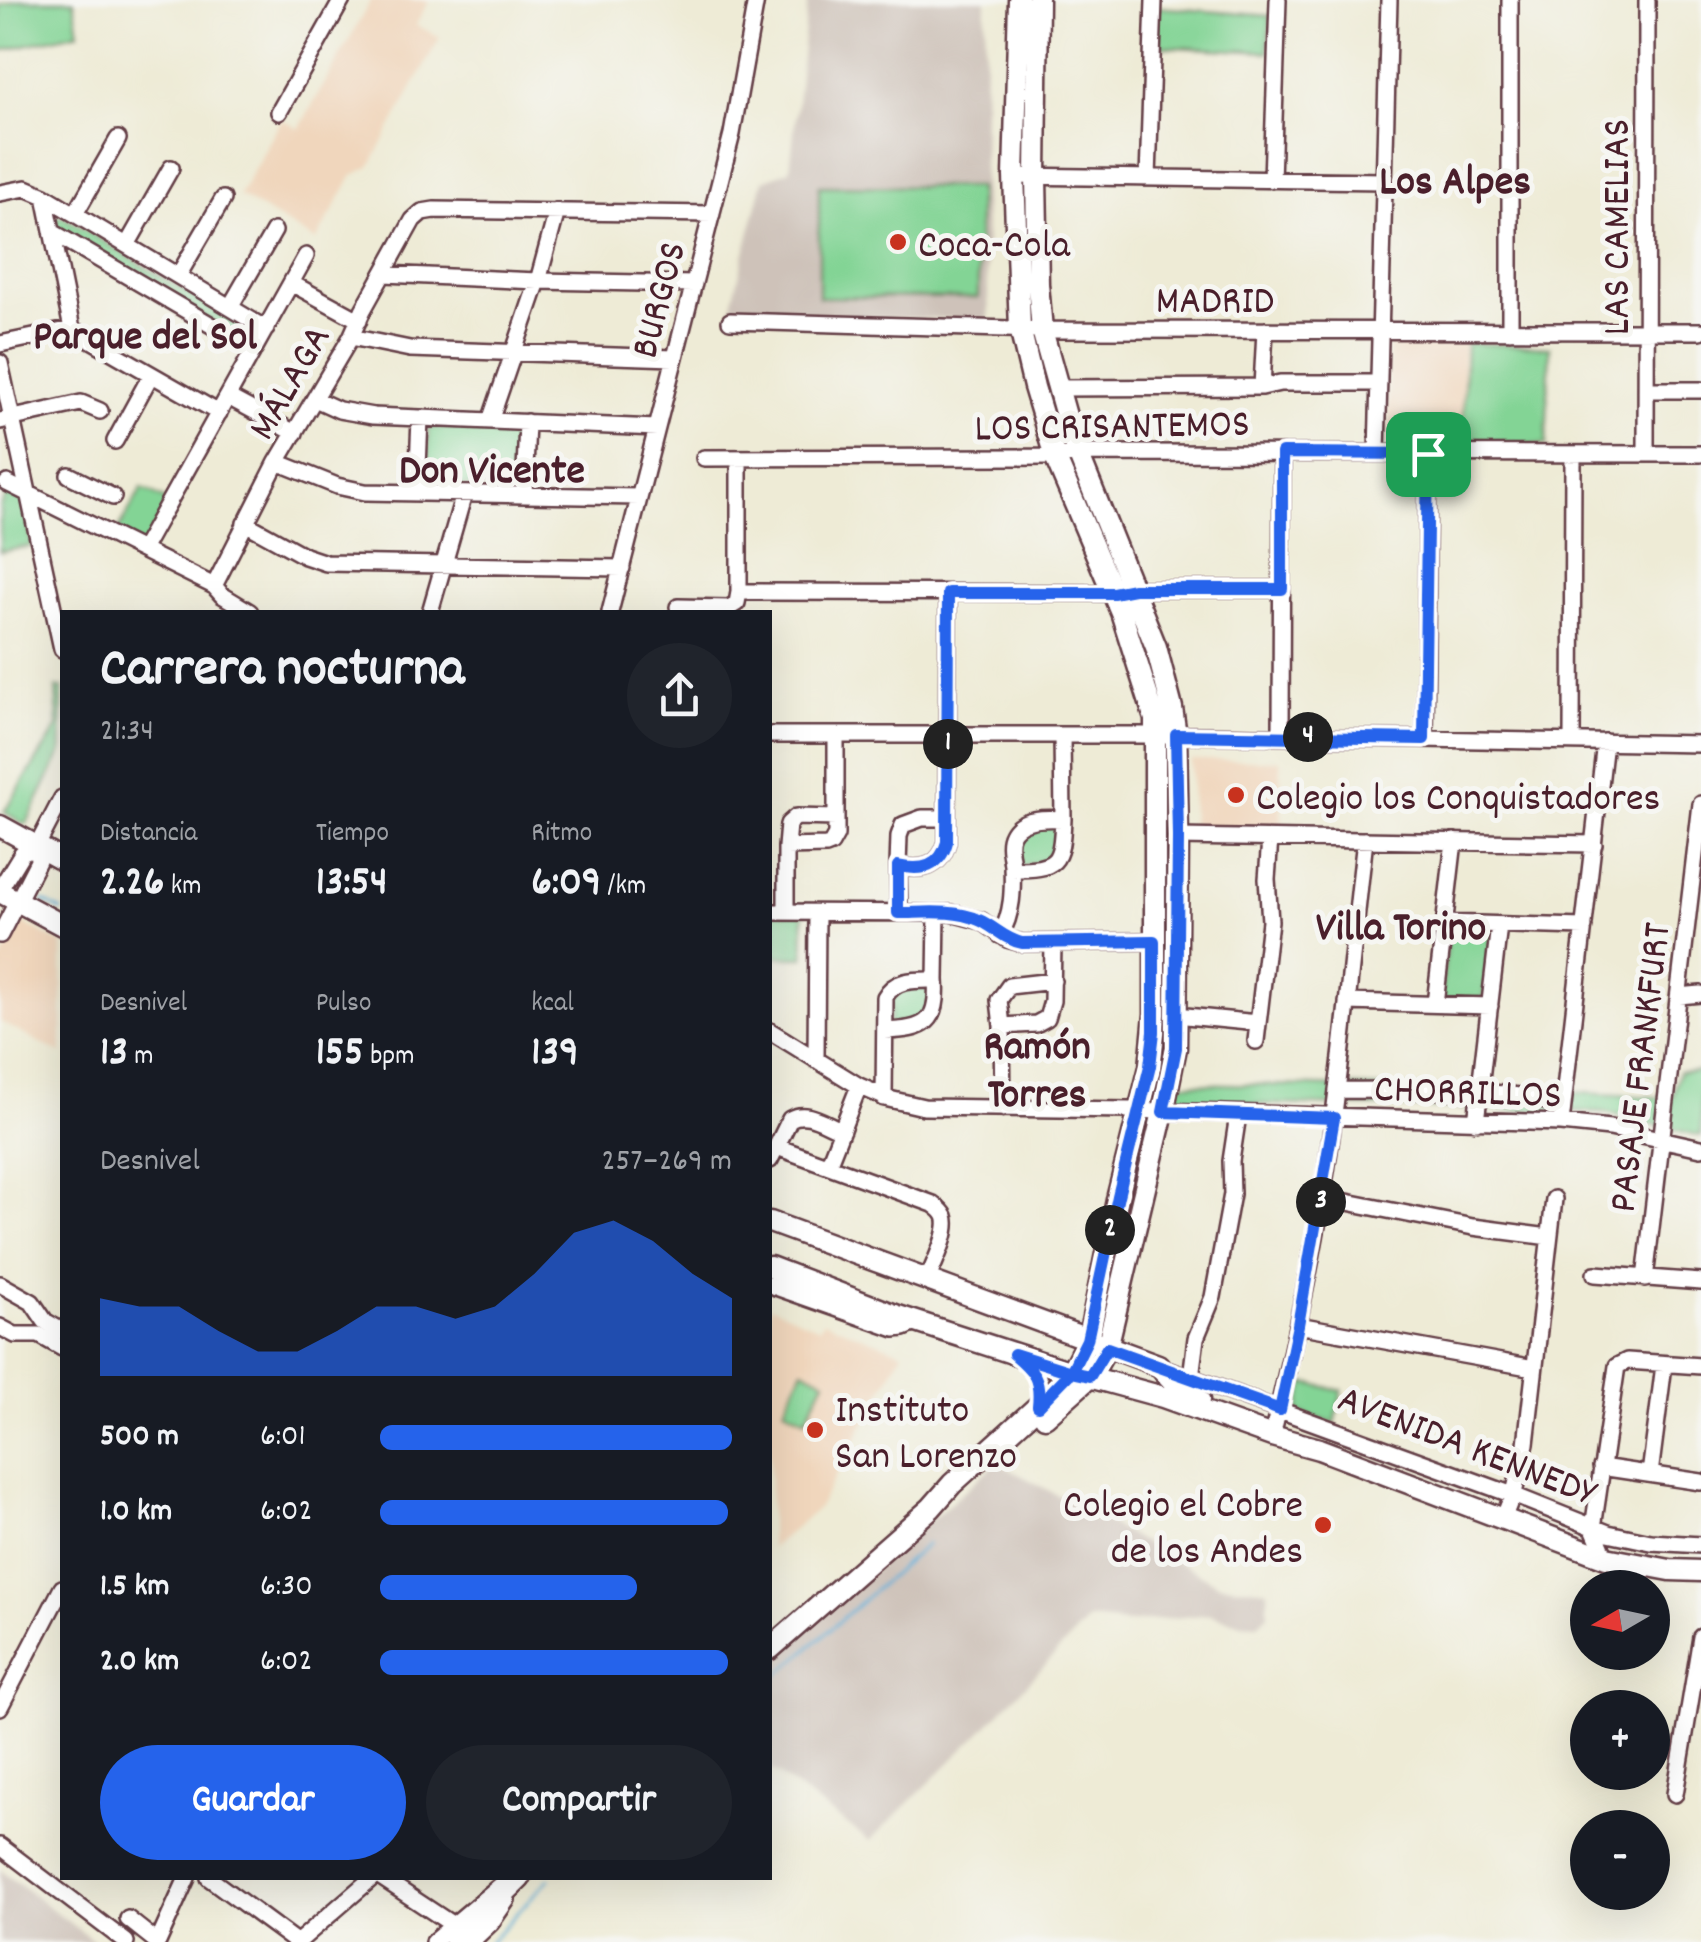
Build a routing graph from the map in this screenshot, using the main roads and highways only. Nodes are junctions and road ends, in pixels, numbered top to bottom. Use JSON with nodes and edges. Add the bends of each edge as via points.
{"nodes":[{"id":1,"x":1019,"y":0,"type":"edge"},
{"id":2,"x":1038,"y":0,"type":"edge"},
{"id":3,"x":1025,"y":176,"type":"junction"},
{"id":4,"x":1123,"y":591,"type":"junction"},
{"id":5,"x":1166,"y":735,"type":"junction"},
{"id":6,"x":0,"y":826,"type":"edge"},
{"id":7,"x":60,"y":859,"type":"edge"},
{"id":8,"x":6,"y":894,"type":"edge"},
{"id":9,"x":60,"y":924,"type":"edge"},
{"id":10,"x":772,"y":1223,"type":"edge"},
{"id":11,"x":1103,"y":1266,"type":"junction"},
{"id":12,"x":772,"y":1268,"type":"edge"},
{"id":13,"x":1125,"y":1271,"type":"junction"},
{"id":14,"x":1097,"y":1344,"type":"junction"},
{"id":15,"x":1014,"y":1354,"type":"junction"},
{"id":16,"x":1081,"y":1374,"type":"junction"},
{"id":17,"x":1038,"y":1406,"type":"junction"},
{"id":18,"x":1275,"y":1425,"type":"junction"},
{"id":19,"x":931,"y":1508,"type":"junction"},
{"id":20,"x":1701,"y":1571,"type":"edge"},
{"id":21,"x":772,"y":1647,"type":"edge"},
{"id":22,"x":519,"y":1880,"type":"edge"},
{"id":23,"x":454,"y":1934,"type":"edge"}],
"edges":[{"from":1,"to":3,"type":"main road"},
{"from":2,"to":3,"type":"main road"},
{"from":3,"to":4,"type":"main road","via":[[1042,330]]},
{"from":3,"to":4,"type":"main road","via":[[1020,328],[1056,458]]},
{"from":4,"to":5,"type":"main road","via":[[1160,659],[1172,708]]},
{"from":5,"to":11,"type":"main road","via":[[1154,1045]]},
{"from":5,"to":13,"type":"main road","via":[[1178,837],[1176,1048]]},
{"from":6,"to":7,"type":"main road"},
{"from":8,"to":9,"type":"main road"},
{"from":10,"to":14,"type":"main road","name":"AVENIDA KENNEDY"},
{"from":11,"to":13,"type":"main road"},
{"from":11,"to":14,"type":"main road"},
{"from":12,"to":15,"type":"main road","name":"AVENIDA KENNEDY"},
{"from":13,"to":14,"type":"main road"},
{"from":14,"to":16,"type":"main road"},
{"from":14,"to":18,"type":"main road","name":"AVENIDA KENNEDY","via":[[1158,1365],[1190,1396]]},
{"from":15,"to":16,"type":"main road","name":"AVENIDA KENNEDY"},
{"from":15,"to":17,"type":"main road","via":[[1035,1374]]},
{"from":16,"to":17,"type":"main road"},
{"from":16,"to":18,"type":"main road","name":"AVENIDA KENNEDY"},
{"from":16,"to":19,"type":"main road","via":[[1004,1454]]},
{"from":17,"to":19,"type":"main road"},
{"from":18,"to":20,"type":"main road","name":"AVENIDA KENNEDY","via":[[1319,1450],[1606,1558]]},
{"from":19,"to":21,"type":"main road"},
{"from":22,"to":23,"type":"main road"}]}
